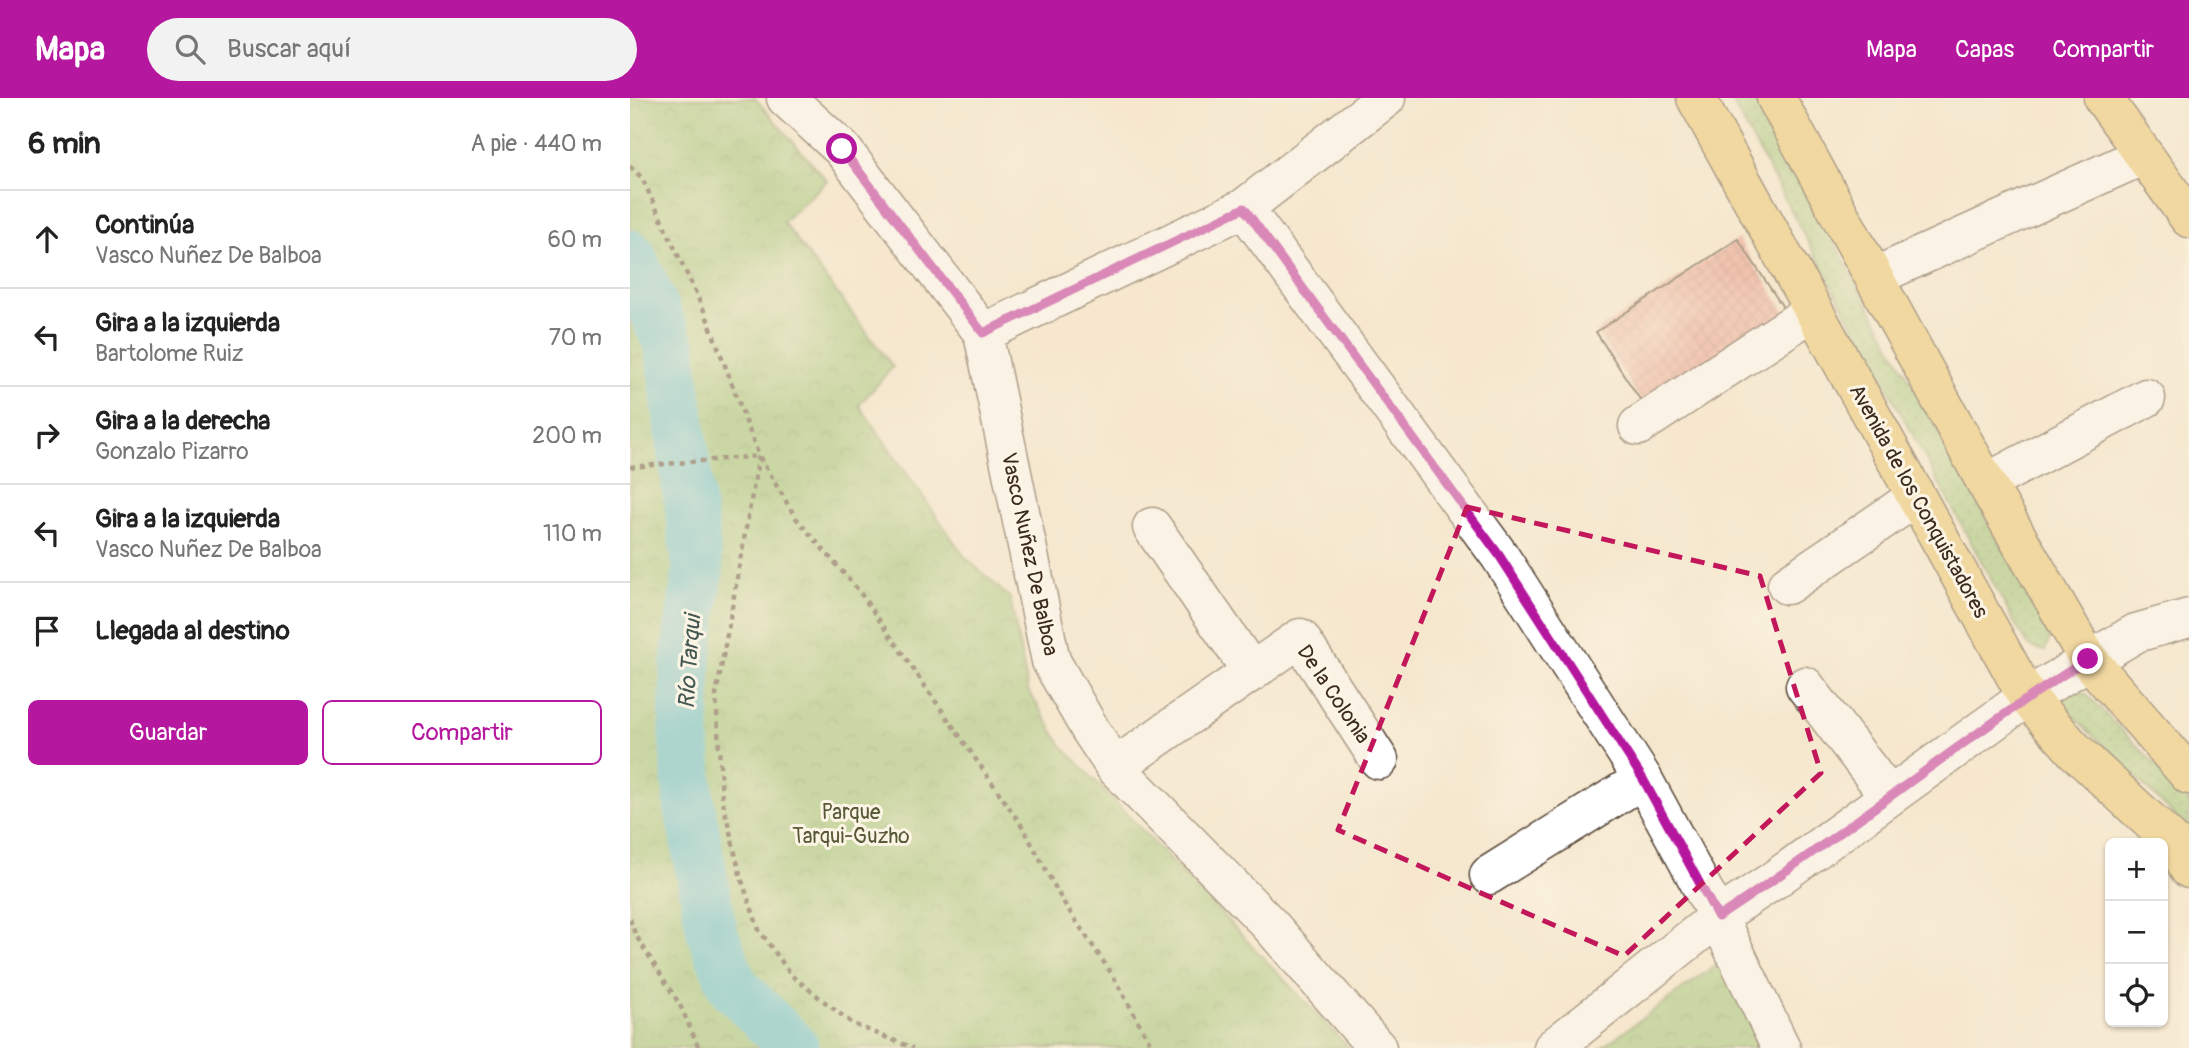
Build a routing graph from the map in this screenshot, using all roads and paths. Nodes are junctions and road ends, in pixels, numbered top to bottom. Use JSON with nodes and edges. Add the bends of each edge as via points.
{"nodes":[{"id":1,"x":786,"y":98,"type":"edge"},
{"id":2,"x":1386,"y":98,"type":"edge"},
{"id":3,"x":1696,"y":98,"type":"edge"},
{"id":4,"x":1776,"y":98,"type":"edge"},
{"id":5,"x":2103,"y":98,"type":"edge"},
{"id":6,"x":2142,"y":156,"type":"junction"},
{"id":7,"x":630,"y":166,"type":"edge"},
{"id":8,"x":1244,"y":208,"type":"junction"},
{"id":9,"x":2189,"y":218,"type":"edge"},
{"id":10,"x":1876,"y":276,"type":"junction"},
{"id":11,"x":1813,"y":311,"type":"junction"},
{"id":12,"x":983,"y":333,"type":"junction"},
{"id":13,"x":2146,"y":398,"type":"dead end"},
{"id":14,"x":1638,"y":426,"type":"dead end"},
{"id":15,"x":759,"y":456,"type":"junction"},
{"id":16,"x":630,"y":467,"type":"edge"},
{"id":17,"x":1986,"y":483,"type":"junction"},
{"id":18,"x":1916,"y":497,"type":"junction"},
{"id":19,"x":1152,"y":527,"type":"dead end"},
{"id":20,"x":1787,"y":585,"type":"dead end"},
{"id":21,"x":2189,"y":618,"type":"edge"},
{"id":22,"x":2088,"y":659,"type":"junction"},
{"id":23,"x":1252,"y":672,"type":"junction"},
{"id":24,"x":1805,"y":686,"type":"dead end"},
{"id":25,"x":2027,"y":697,"type":"junction"},
{"id":26,"x":1379,"y":760,"type":"dead end"},
{"id":27,"x":1115,"y":767,"type":"junction"},
{"id":28,"x":2189,"y":775,"type":"edge"},
{"id":29,"x":1643,"y":779,"type":"junction"},
{"id":30,"x":1889,"y":796,"type":"junction"},
{"id":31,"x":2189,"y":869,"type":"edge"},
{"id":32,"x":1489,"y":875,"type":"dead end"},
{"id":33,"x":1718,"y":917,"type":"junction"},
{"id":34,"x":630,"y":919,"type":"edge"},
{"id":35,"x":699,"y":1048,"type":"edge"},
{"id":36,"x":912,"y":1048,"type":"edge"},
{"id":37,"x":1153,"y":1048,"type":"edge"},
{"id":38,"x":1377,"y":1048,"type":"edge"},
{"id":39,"x":1553,"y":1048,"type":"edge"},
{"id":40,"x":1781,"y":1048,"type":"edge"}],
"edges":[{"from":1,"to":12,"type":"street","name":"Vasco Nuñez De Balboa","via":[[842,149]]},
{"from":2,"to":8,"type":"street"},
{"from":3,"to":11,"type":"main road","name":"Avenida de los Conquistadores"},
{"from":4,"to":10,"type":"main road"},
{"from":5,"to":6,"type":"main road"},
{"from":6,"to":9,"type":"main road"},
{"from":6,"to":10,"type":"street"},
{"from":7,"to":15,"type":"path","via":[[642,178],[706,315]]},
{"from":8,"to":12,"type":"street"},
{"from":8,"to":29,"type":"street","via":[[1499,555]]},
{"from":10,"to":17,"type":"main road"},
{"from":11,"to":14,"type":"street"},
{"from":11,"to":18,"type":"main road","name":"Avenida de los Conquistadores"},
{"from":12,"to":27,"type":"street","name":"Vasco Nuñez De Balboa","via":[[1051,661]]},
{"from":13,"to":17,"type":"street"},
{"from":15,"to":16,"type":"path"},
{"from":15,"to":36,"type":"path","via":[[716,696],[722,798],[741,878],[760,930],[792,976],[853,1024]]},
{"from":15,"to":37,"type":"path","via":[[796,518],[859,591],[1022,826]]},
{"from":17,"to":22,"type":"main road"},
{"from":18,"to":20,"type":"street"},
{"from":18,"to":25,"type":"main road","name":"Avenida de los Conquistadores"},
{"from":19,"to":23,"type":"street"},
{"from":21,"to":22,"type":"street","via":[[2136,633]]},
{"from":22,"to":25,"type":"street"},
{"from":22,"to":28,"type":"main road"},
{"from":23,"to":26,"type":"street","name":"De la Colonia","via":[[1300,638]]},
{"from":23,"to":27,"type":"street","name":"De la Colonia"},
{"from":24,"to":30,"type":"street"},
{"from":25,"to":30,"type":"street"},
{"from":25,"to":31,"type":"main road","name":"Avenida de los Conquistadores","via":[[2076,752],[2178,847]]},
{"from":27,"to":38,"type":"street","name":"Vasco Nuñez De Balboa","via":[[1270,926]]},
{"from":29,"to":32,"type":"street"},
{"from":29,"to":33,"type":"street"},
{"from":30,"to":33,"type":"street"},
{"from":33,"to":39,"type":"street"},
{"from":33,"to":40,"type":"street"},
{"from":34,"to":35,"type":"path","via":[[680,1005]]}]}
